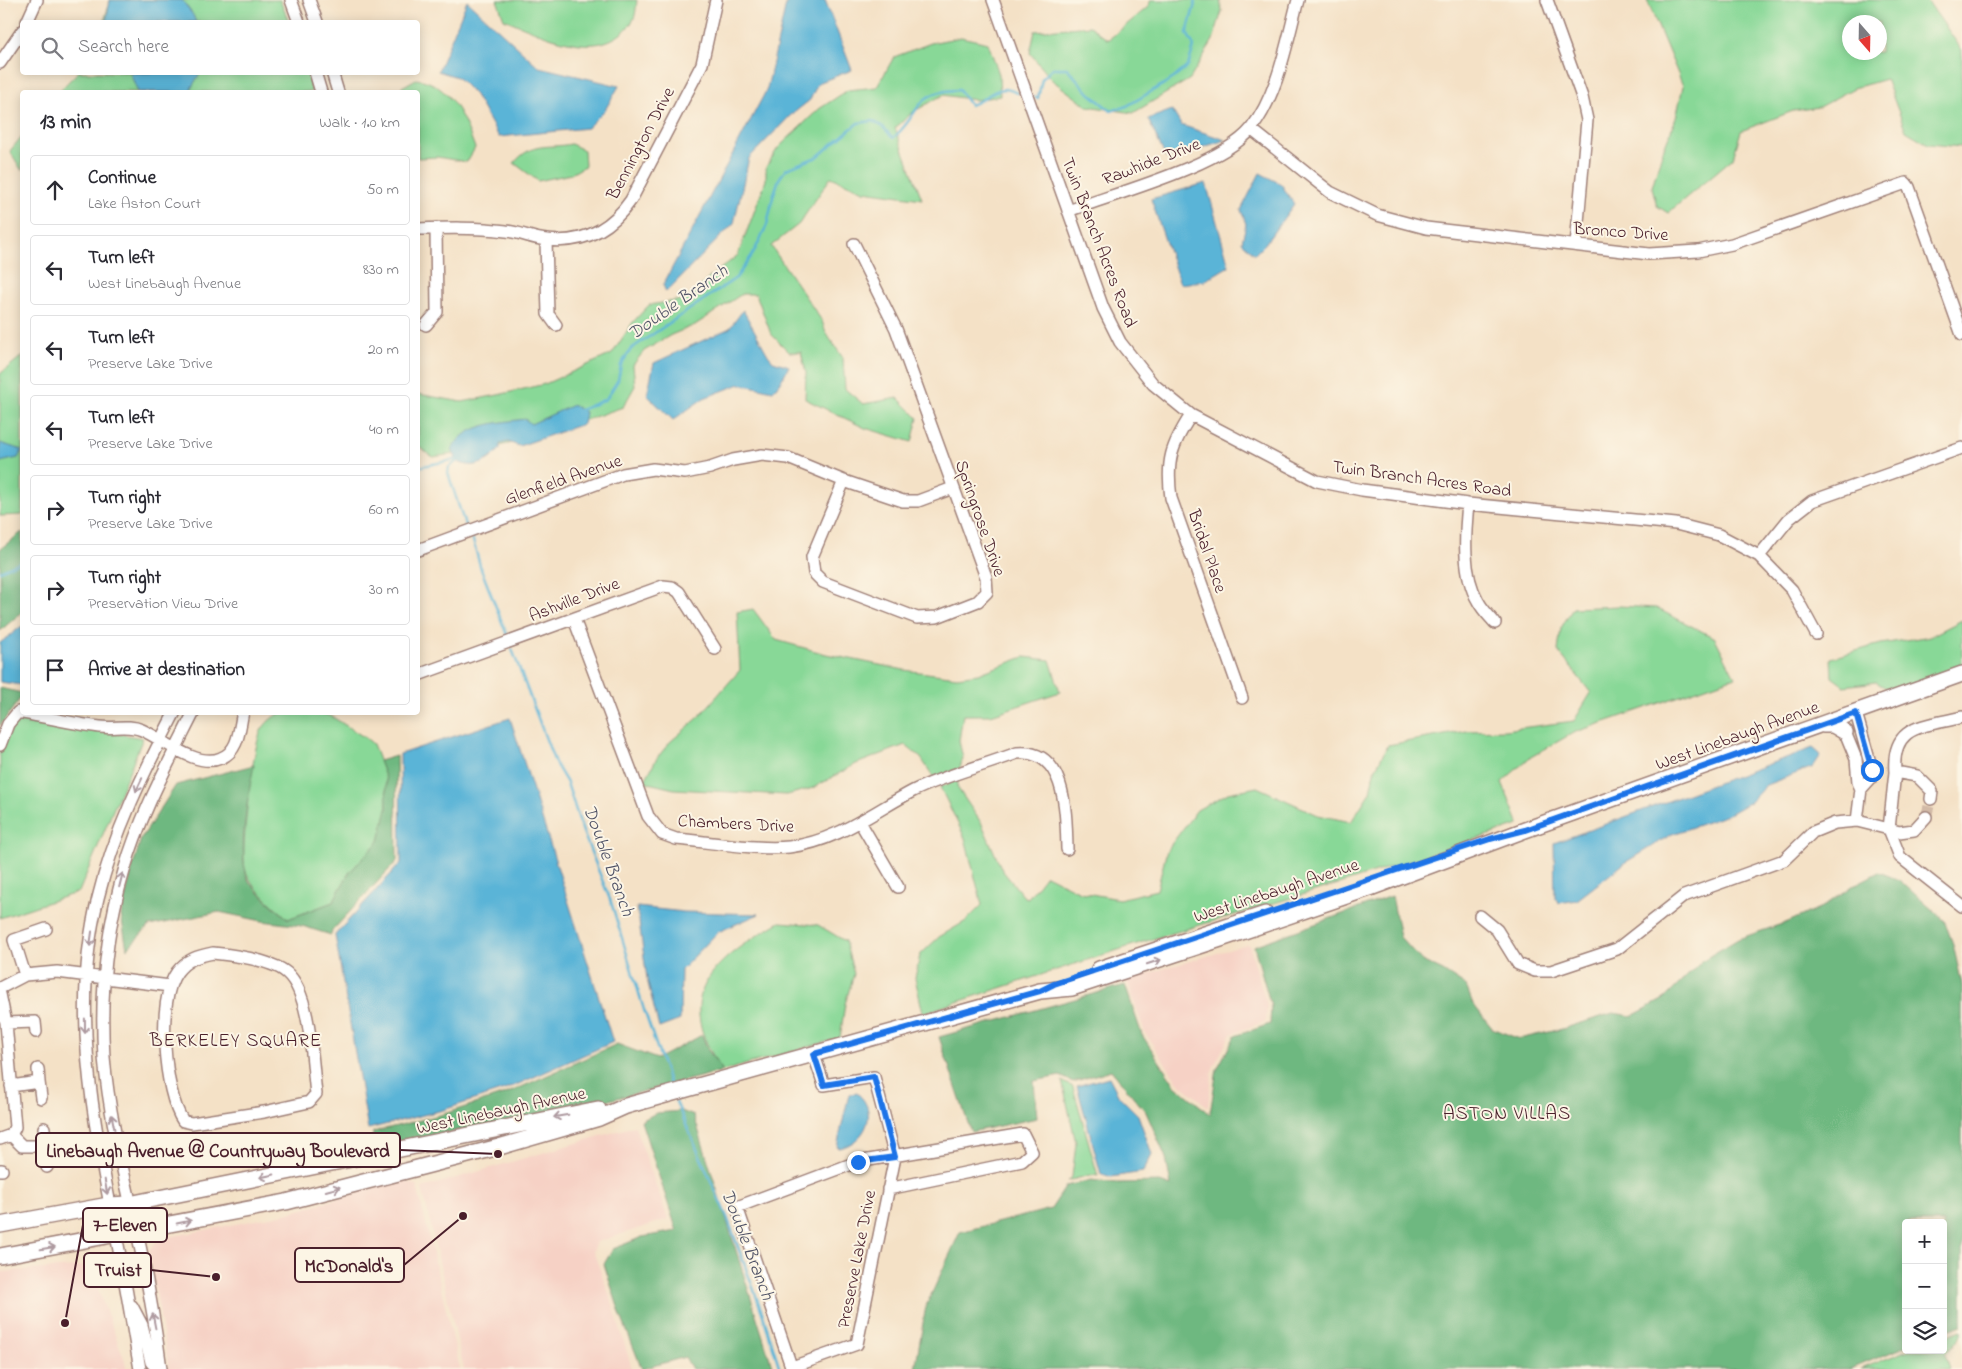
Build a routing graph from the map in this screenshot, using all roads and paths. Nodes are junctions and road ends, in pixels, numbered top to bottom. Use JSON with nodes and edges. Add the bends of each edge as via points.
{"nodes":[{"id":1,"x":37,"y":0,"type":"edge"},
{"id":2,"x":291,"y":0,"type":"edge"},
{"id":3,"x":309,"y":0,"type":"edge"},
{"id":4,"x":716,"y":0,"type":"edge"},
{"id":5,"x":993,"y":0,"type":"edge"},
{"id":6,"x":1298,"y":0,"type":"edge"},
{"id":7,"x":1547,"y":0,"type":"edge"},
{"id":8,"x":28,"y":20,"type":"edge"},
{"id":9,"x":298,"y":20,"type":"edge"},
{"id":10,"x":316,"y":20,"type":"edge"},
{"id":11,"x":20,"y":34,"type":"edge"},
{"id":12,"x":0,"y":63,"type":"edge"},
{"id":13,"x":316,"y":75,"type":"edge"},
{"id":14,"x":333,"y":75,"type":"edge"},
{"id":15,"x":320,"y":90,"type":"edge"},
{"id":16,"x":337,"y":90,"type":"edge"},
{"id":17,"x":1251,"y":129,"type":"junction"},
{"id":18,"x":1068,"y":211,"type":"junction"},
{"id":19,"x":420,"y":228,"type":"edge"},
{"id":20,"x":436,"y":228,"type":"junction"},
{"id":21,"x":546,"y":240,"type":"junction"},
{"id":22,"x":854,"y":244,"type":"dead end"},
{"id":23,"x":1576,"y":245,"type":"junction"},
{"id":24,"x":426,"y":326,"type":"dead end"},
{"id":25,"x":556,"y":326,"type":"dead end"},
{"id":26,"x":1962,"y":335,"type":"edge"},
{"id":27,"x":1191,"y":415,"type":"junction"},
{"id":28,"x":1962,"y":448,"type":"edge"},
{"id":29,"x":844,"y":481,"type":"junction"},
{"id":30,"x":953,"y":488,"type":"junction"},
{"id":31,"x":1468,"y":504,"type":"junction"},
{"id":32,"x":420,"y":549,"type":"edge"},
{"id":33,"x":1759,"y":556,"type":"junction"},
{"id":34,"x":574,"y":619,"type":"junction"},
{"id":35,"x":1495,"y":623,"type":"dead end"},
{"id":36,"x":1816,"y":634,"type":"dead end"},
{"id":37,"x":714,"y":649,"type":"dead end"},
{"id":38,"x":420,"y":674,"type":"edge"},
{"id":39,"x":1962,"y":674,"type":"edge"},
{"id":40,"x":1242,"y":698,"type":"dead end"},
{"id":41,"x":20,"y":712,"type":"edge"},
{"id":42,"x":1856,"y":713,"type":"junction"},
{"id":43,"x":35,"y":715,"type":"edge"},
{"id":44,"x":173,"y":715,"type":"edge"},
{"id":45,"x":193,"y":715,"type":"edge"},
{"id":46,"x":242,"y":715,"type":"edge"},
{"id":47,"x":1962,"y":717,"type":"edge"},
{"id":48,"x":1821,"y":725,"type":"junction"},
{"id":49,"x":1845,"y":732,"type":"joint"},
{"id":50,"x":160,"y":741,"type":"junction"},
{"id":51,"x":0,"y":745,"type":"edge"},
{"id":52,"x":176,"y":749,"type":"junction"},
{"id":53,"x":1895,"y":772,"type":"junction"},
{"id":54,"x":1862,"y":789,"type":"junction"},
{"id":55,"x":1931,"y":799,"type":"tunnel mouth"},
{"id":56,"x":1926,"y":816,"type":"tunnel mouth"},
{"id":57,"x":1857,"y":821,"type":"junction"},
{"id":58,"x":860,"y":822,"type":"junction"},
{"id":59,"x":120,"y":827,"type":"junction"},
{"id":60,"x":1890,"y":829,"type":"junction"},
{"id":61,"x":136,"y":834,"type":"junction"},
{"id":62,"x":1067,"y":849,"type":"dead end"},
{"id":63,"x":898,"y":887,"type":"dead end"},
{"id":64,"x":1962,"y":906,"type":"edge"},
{"id":65,"x":1480,"y":916,"type":"dead end"},
{"id":66,"x":46,"y":929,"type":"dead end"},
{"id":67,"x":25,"y":975,"type":"junction"},
{"id":68,"x":86,"y":977,"type":"junction"},
{"id":69,"x":104,"y":979,"type":"junction"},
{"id":70,"x":170,"y":986,"type":"junction"},
{"id":71,"x":0,"y":988,"type":"edge"},
{"id":72,"x":0,"y":994,"type":"edge"},
{"id":73,"x":35,"y":1022,"type":"dead end"},
{"id":74,"x":6,"y":1024,"type":"junction"},
{"id":75,"x":814,"y":1054,"type":"junction"},
{"id":76,"x":38,"y":1069,"type":"dead end"},
{"id":77,"x":39,"y":1082,"type":"junction"},
{"id":78,"x":11,"y":1086,"type":"junction"},
{"id":79,"x":41,"y":1098,"type":"dead end"},
{"id":80,"x":626,"y":1106,"type":"junction"},
{"id":81,"x":44,"y":1128,"type":"dead end"},
{"id":82,"x":5,"y":1137,"type":"edge"},
{"id":83,"x":45,"y":1146,"type":"junction"},
{"id":84,"x":401,"y":1150,"type":"junction"},
{"id":85,"x":895,"y":1157,"type":"junction"},
{"id":86,"x":47,"y":1167,"type":"dead end"},
{"id":87,"x":406,"y":1170,"type":"junction"},
{"id":88,"x":888,"y":1189,"type":"junction"},
{"id":89,"x":129,"y":1204,"type":"junction"},
{"id":90,"x":109,"y":1205,"type":"junction"},
{"id":91,"x":0,"y":1225,"type":"edge"},
{"id":92,"x":136,"y":1231,"type":"junction"},
{"id":93,"x":116,"y":1235,"type":"junction"},
{"id":94,"x":0,"y":1256,"type":"edge"},
{"id":95,"x":127,"y":1295,"type":"junction"},
{"id":96,"x":792,"y":1368,"type":"edge"},
{"id":97,"x":140,"y":1369,"type":"edge"},
{"id":98,"x":157,"y":1369,"type":"edge"},
{"id":99,"x":161,"y":1369,"type":"edge"}],
"edges":[{"from":1,"to":8,"type":"street"},
{"from":2,"to":9,"type":"street"},
{"from":3,"to":10,"type":"street"},
{"from":4,"to":21,"type":"street","name":"Bennington Drive","via":[[702,64],[632,200],[606,227],[587,237],[567,241]]},
{"from":5,"to":18,"type":"street","name":"Twin Branch Acres Road"},
{"from":6,"to":17,"type":"street","name":"Rawhide Drive","via":[[1273,90]]},
{"from":7,"to":23,"type":"street","via":[[1582,97],[1587,120]]},
{"from":11,"to":12,"type":"street"},
{"from":13,"to":15,"type":"street"},
{"from":14,"to":16,"type":"street"},
{"from":17,"to":18,"type":"street","name":"Rawhide Drive","via":[[1229,147],[1192,167]]},
{"from":17,"to":23,"type":"street","name":"Bronco Drive","via":[[1330,192],[1376,215],[1426,228]]},
{"from":18,"to":27,"type":"street","name":"Twin Branch Acres Road","via":[[1103,308],[1120,342],[1153,384]]},
{"from":19,"to":20,"type":"street","name":"Bennington Drive"},
{"from":20,"to":21,"type":"street","name":"Bennington Drive","via":[[506,231]]},
{"from":20,"to":24,"type":"street","via":[[438,312]]},
{"from":21,"to":25,"type":"street","via":[[548,314]]},
{"from":22,"to":30,"type":"street","name":"Springrose Drive","via":[[896,329]]},
{"from":23,"to":26,"type":"street","name":"Bronco Drive","via":[[1649,254],[1698,251],[1732,244],[1906,184]]},
{"from":27,"to":31,"type":"street","name":"Twin Branch Acres Road","via":[[1317,481]]},
{"from":27,"to":40,"type":"street","name":"Bridal Place","via":[[1176,439],[1167,471],[1171,498]]},
{"from":28,"to":33,"type":"street","via":[[1812,501],[1789,518]]},
{"from":29,"to":30,"type":"street","name":"Glenfield Avenue","via":[[903,501],[918,501]]},
{"from":29,"to":30,"type":"street","name":"Springrose Drive","via":[[812,557],[814,573],[823,582],[917,618],[937,617],[978,601],[987,592],[986,577]]},
{"from":29,"to":32,"type":"street","name":"Glenfield Avenue","via":[[788,458],[762,456],[685,473],[653,469],[623,474]]},
{"from":31,"to":33,"type":"street","name":"Twin Branch Acres Road","via":[[1676,524],[1719,535]]},
{"from":31,"to":35,"type":"street","via":[[1466,564],[1477,600]]},
{"from":33,"to":36,"type":"street","name":"Twin Branch Acres Road","via":[[1792,590]]},
{"from":34,"to":37,"type":"street","name":"Ashville Drive","via":[[642,592],[672,587],[679,592]]},
{"from":34,"to":38,"type":"street","name":"Ashville Drive"},
{"from":34,"to":58,"type":"street","name":"Chambers Drive","via":[[648,816],[662,834],[676,840],[790,846],[821,839]]},
{"from":39,"to":42,"type":"main road","name":"West Linebaugh Avenue"},
{"from":41,"to":51,"type":"street","via":[[8,724]]},
{"from":42,"to":48,"type":"main road","name":"West Linebaugh Avenue"},
{"from":42,"to":54,"type":"street","via":[[1872,770],[1871,778]]},
{"from":43,"to":50,"type":"street","via":[[102,727],[133,727]]},
{"from":44,"to":50,"type":"street"},
{"from":45,"to":52,"type":"street"},
{"from":46,"to":52,"type":"street","via":[[236,745],[228,755],[213,761],[204,760]]},
{"from":47,"to":53,"type":"street","via":[[1917,726],[1905,735],[1894,761]]},
{"from":48,"to":49,"type":"main road","via":[[1834,725]]},
{"from":48,"to":75,"type":"main road","name":"West Linebaugh Avenue","via":[[1172,950],[1072,988],[1040,991]]},
{"from":49,"to":54,"type":"street","via":[[1856,759],[1858,782]]},
{"from":50,"to":52,"type":"street"},
{"from":50,"to":59,"type":"street","one_way":true},
{"from":52,"to":61,"type":"street"},
{"from":53,"to":55,"type":"street","via":[[1917,776],[1932,791]]},
{"from":53,"to":60,"type":"street"},
{"from":54,"to":57,"type":"street"},
{"from":56,"to":60,"type":"street","via":[[1914,830],[1899,832]]},
{"from":57,"to":60,"type":"street"},
{"from":57,"to":65,"type":"street","via":[[1835,823],[1813,832],[1784,860],[1684,896],[1617,949],[1551,971],[1535,971],[1518,964],[1497,930]]},
{"from":58,"to":62,"type":"street","name":"Chambers Drive","via":[[914,791],[1029,752],[1050,764],[1066,802]]},
{"from":58,"to":63,"type":"street"},
{"from":59,"to":61,"type":"street"},
{"from":59,"to":68,"type":"street","one_way":true,"via":[[98,898]]},
{"from":60,"to":64,"type":"street","via":[[1900,857]]},
{"from":69,"to":61,"type":"street","one_way":true,"via":[[116,902]]},
{"from":66,"to":67,"type":"street","via":[[14,940]]},
{"from":67,"to":68,"type":"street","via":[[57,972]]},
{"from":67,"to":71,"type":"street"},
{"from":68,"to":69,"type":"street"},
{"from":68,"to":90,"type":"street","one_way":true,"via":[[88,1073]]},
{"from":69,"to":70,"type":"street"},
{"from":89,"to":69,"type":"street","one_way":true,"via":[[104,1059]]},
{"from":70,"to":70,"type":"street","via":[[183,965],[213,953],[254,960],[286,972],[299,986],[305,1003],[314,1098],[309,1102],[264,1112],[183,1121],[169,1078],[165,1043]]},
{"from":72,"to":74,"type":"street"},
{"from":73,"to":74,"type":"street"},
{"from":74,"to":78,"type":"street"},
{"from":75,"to":80,"type":"main road","name":"West Linebaugh Avenue"},
{"from":75,"to":85,"type":"street","name":"Preserve Lake Drive","via":[[824,1085],[874,1077]]},
{"from":76,"to":77,"type":"street"},
{"from":77,"to":78,"type":"street"},
{"from":77,"to":79,"type":"street"},
{"from":78,"to":82,"type":"street","via":[[15,1127]]},
{"from":80,"to":84,"type":"main road","name":"West Linebaugh Avenue","one_way":true,"via":[[521,1123]]},
{"from":80,"to":87,"type":"main road","name":"West Linebaugh Avenue","via":[[598,1118]]},
{"from":81,"to":83,"type":"street"},
{"from":82,"to":83,"type":"street","via":[[22,1146]]},
{"from":83,"to":86,"type":"street"},
{"from":84,"to":87,"type":"main road"},
{"from":84,"to":89,"type":"main road","name":"West Linebaugh Avenue","one_way":true},
{"from":85,"to":88,"type":"street","name":"Preserve Lake Drive"},
{"from":85,"to":88,"type":"street","via":[[1023,1134],[1032,1152],[1022,1161]]},
{"from":85,"to":96,"type":"street","via":[[858,1162],[737,1207]]},
{"from":92,"to":87,"type":"main road","name":"West Linebaugh Avenue","one_way":true,"via":[[286,1202]]},
{"from":88,"to":96,"type":"street","name":"Preserve Lake Drive","via":[[857,1344]]},
{"from":89,"to":90,"type":"main road","name":"West Linebaugh Avenue"},
{"from":89,"to":92,"type":"street"},
{"from":90,"to":91,"type":"main road","name":"West Linebaugh Avenue"},
{"from":90,"to":93,"type":"street"},
{"from":92,"to":93,"type":"main road","name":"West Linebaugh Avenue"},
{"from":99,"to":92,"type":"street","one_way":true},
{"from":94,"to":93,"type":"main road","name":"West Linebaugh Avenue","one_way":true},
{"from":93,"to":95,"type":"street"},
{"from":95,"to":97,"type":"street"},
{"from":95,"to":98,"type":"street","via":[[142,1325],[151,1362]]}]}
